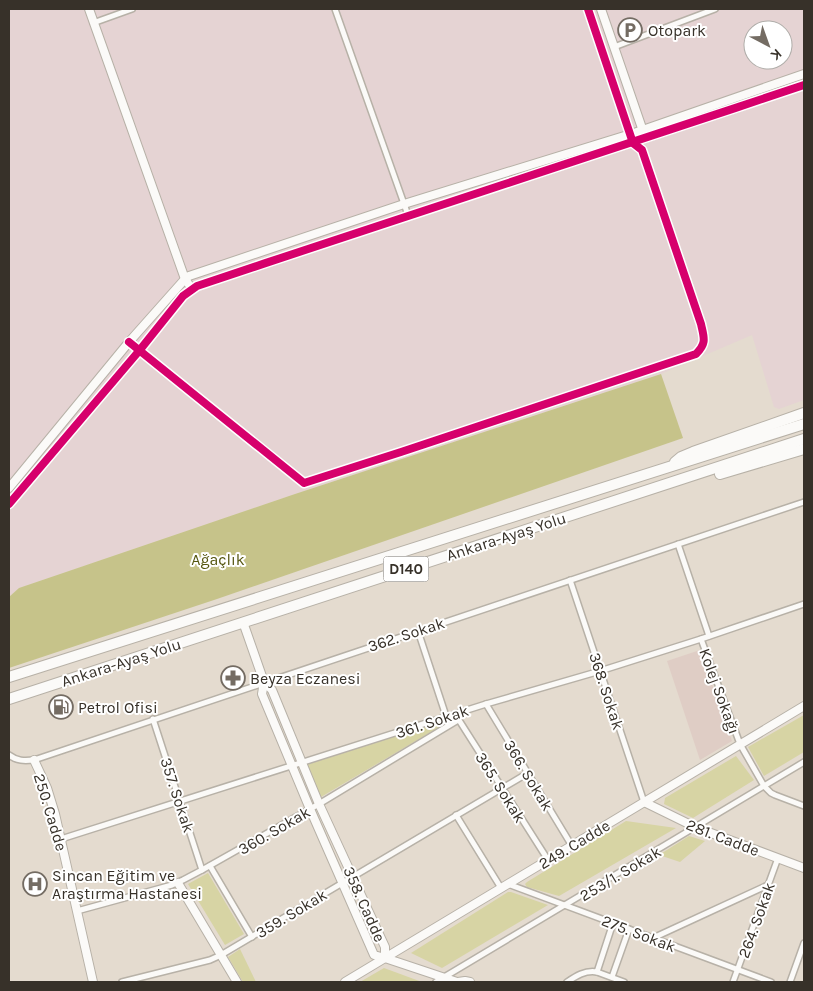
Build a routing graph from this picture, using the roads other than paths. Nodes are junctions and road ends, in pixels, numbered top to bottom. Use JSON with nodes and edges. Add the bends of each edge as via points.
{"nodes":[{"id":1,"x":89,"y":9,"type":"edge"},
{"id":2,"x":132,"y":9,"type":"edge"},
{"id":3,"x":335,"y":9,"type":"edge"},
{"id":4,"x":588,"y":9,"type":"edge"},
{"id":5,"x":601,"y":9,"type":"edge"},
{"id":6,"x":715,"y":9,"type":"edge"},
{"id":7,"x":94,"y":23,"type":"junction"},
{"id":8,"x":614,"y":47,"type":"junction"},
{"id":9,"x":804,"y":74,"type":"edge"},
{"id":10,"x":804,"y":86,"type":"edge"},
{"id":11,"x":643,"y":130,"type":"junction"},
{"id":12,"x":630,"y":134,"type":"junction"},
{"id":13,"x":646,"y":139,"type":"junction"},
{"id":14,"x":633,"y":143,"type":"junction"},
{"id":15,"x":642,"y":150,"type":"junction"},
{"id":16,"x":404,"y":204,"type":"junction"},
{"id":17,"x":408,"y":215,"type":"junction"},
{"id":18,"x":185,"y":279,"type":"junction"},
{"id":19,"x":192,"y":289,"type":"junction"},
{"id":20,"x":129,"y":342,"type":"junction"},
{"id":21,"x":139,"y":350,"type":"junction"},
{"id":22,"x":804,"y":413,"type":"edge"},
{"id":23,"x":804,"y":424,"type":"edge"},
{"id":24,"x":804,"y":439,"type":"edge"},
{"id":25,"x":804,"y":449,"type":"edge"},
{"id":26,"x":668,"y":468,"type":"junction"},
{"id":27,"x":668,"y":484,"type":"junction"},
{"id":28,"x":9,"y":488,"type":"edge"},
{"id":29,"x":804,"y":502,"type":"edge"},
{"id":30,"x":9,"y":504,"type":"edge"},
{"id":31,"x":678,"y":544,"type":"junction"},
{"id":32,"x":570,"y":580,"type":"junction"},
{"id":33,"x":804,"y":604,"type":"edge"},
{"id":34,"x":243,"y":622,"type":"junction"},
{"id":35,"x":418,"y":630,"type":"junction"},
{"id":36,"x":709,"y":636,"type":"junction"},
{"id":37,"x":701,"y":639,"type":"junction"},
{"id":38,"x":600,"y":671,"type":"junction"},
{"id":39,"x":9,"y":677,"type":"edge"},
{"id":40,"x":264,"y":682,"type":"junction"},
{"id":41,"x":9,"y":699,"type":"edge"},
{"id":42,"x":486,"y":704,"type":"junction"},
{"id":43,"x":804,"y":706,"type":"edge"},
{"id":44,"x":454,"y":714,"type":"junction"},
{"id":45,"x":446,"y":716,"type":"junction"},
{"id":46,"x":153,"y":719,"type":"junction"},
{"id":47,"x":458,"y":720,"type":"junction"},
{"id":48,"x":740,"y":744,"type":"junction"},
{"id":49,"x":9,"y":755,"type":"edge"},
{"id":50,"x":34,"y":760,"type":"junction"},
{"id":51,"x":302,"y":762,"type":"junction"},
{"id":52,"x":804,"y":762,"type":"edge"},
{"id":53,"x":291,"y":766,"type":"junction"},
{"id":54,"x":528,"y":774,"type":"junction"},
{"id":55,"x":764,"y":786,"type":"junction"},
{"id":56,"x":502,"y":789,"type":"junction"},
{"id":57,"x":180,"y":802,"type":"junction"},
{"id":58,"x":644,"y":802,"type":"junction"},
{"id":59,"x":319,"y":804,"type":"junction"},
{"id":60,"x":804,"y":806,"type":"edge"},
{"id":61,"x":310,"y":809,"type":"junction"},
{"id":62,"x":456,"y":815,"type":"junction"},
{"id":63,"x":695,"y":828,"type":"junction"},
{"id":64,"x":61,"y":839,"type":"junction"},
{"id":65,"x":572,"y":846,"type":"junction"},
{"id":66,"x":778,"y":858,"type":"junction"},
{"id":67,"x":548,"y":860,"type":"junction"},
{"id":68,"x":210,"y":866,"type":"junction"},
{"id":69,"x":804,"y":868,"type":"edge"},
{"id":70,"x":202,"y":870,"type":"junction"},
{"id":71,"x":353,"y":877,"type":"junction"},
{"id":72,"x":178,"y":882,"type":"junction"},
{"id":73,"x":342,"y":883,"type":"junction"},
{"id":74,"x":508,"y":884,"type":"junction"},
{"id":75,"x":768,"y":886,"type":"junction"},
{"id":76,"x":500,"y":888,"type":"junction"},
{"id":77,"x":566,"y":905,"type":"junction"},
{"id":78,"x":77,"y":911,"type":"junction"},
{"id":79,"x":613,"y":923,"type":"junction"},
{"id":80,"x":629,"y":929,"type":"junction"},
{"id":81,"x":252,"y":936,"type":"junction"},
{"id":82,"x":653,"y":938,"type":"junction"},
{"id":83,"x":804,"y":943,"type":"edge"},
{"id":84,"x":221,"y":955,"type":"junction"},
{"id":85,"x":385,"y":958,"type":"junction"},
{"id":86,"x":738,"y":970,"type":"junction"},
{"id":87,"x":597,"y":972,"type":"junction"},
{"id":88,"x":612,"y":977,"type":"junction"},
{"id":89,"x":444,"y":978,"type":"junction"},
{"id":90,"x":93,"y":982,"type":"edge"},
{"id":91,"x":122,"y":982,"type":"edge"},
{"id":92,"x":237,"y":982,"type":"edge"},
{"id":93,"x":345,"y":982,"type":"edge"},
{"id":94,"x":436,"y":982,"type":"edge"},
{"id":95,"x":458,"y":982,"type":"edge"},
{"id":96,"x":470,"y":982,"type":"edge"},
{"id":97,"x":567,"y":982,"type":"edge"},
{"id":98,"x":624,"y":982,"type":"edge"},
{"id":99,"x":733,"y":982,"type":"edge"},
{"id":100,"x":771,"y":982,"type":"edge"},
{"id":101,"x":790,"y":982,"type":"edge"}],
"edges":[{"from":1,"to":7,"type":"street"},
{"from":2,"to":7,"type":"street"},
{"from":3,"to":16,"type":"street"},
{"from":4,"to":12,"type":"street"},
{"from":5,"to":8,"type":"street"},
{"from":6,"to":8,"type":"street"},
{"from":7,"to":18,"type":"street"},
{"from":8,"to":11,"type":"street"},
{"from":9,"to":11,"type":"street"},
{"from":10,"to":13,"type":"street"},
{"from":11,"to":12,"type":"street"},
{"from":11,"to":13,"type":"street"},
{"from":12,"to":14,"type":"street"},
{"from":12,"to":16,"type":"street"},
{"from":13,"to":14,"type":"street"},
{"from":13,"to":15,"type":"street"},
{"from":14,"to":15,"type":"street"},
{"from":14,"to":17,"type":"street"},
{"from":15,"to":21,"type":"street","via":[[701,324],[704,342],[696,354],[304,483]]},
{"from":16,"to":17,"type":"street"},
{"from":16,"to":18,"type":"street"},
{"from":17,"to":19,"type":"street"},
{"from":18,"to":19,"type":"street"},
{"from":18,"to":20,"type":"street"},
{"from":19,"to":21,"type":"street"},
{"from":20,"to":21,"type":"street"},
{"from":20,"to":28,"type":"street"},
{"from":21,"to":30,"type":"street"},
{"from":22,"to":26,"type":"highway","via":[[693,452]]},
{"from":23,"to":26,"type":"highway","name":"Ankara-Ayaş Yolu","number":"D140"},
{"from":24,"to":27,"type":"highway","name":"Ankara-Ayaş Yolu","number":"D140"},
{"from":25,"to":27,"type":"highway","via":[[685,484]]},
{"from":26,"to":39,"type":"highway","name":"Ankara-Ayaş Yolu","number":"D140"},
{"from":27,"to":34,"type":"highway","name":"Ankara-Ayaş Yolu","number":"D140"},
{"from":29,"to":31,"type":"street","name":"362. Sokak"},
{"from":31,"to":32,"type":"street","name":"362. Sokak"},
{"from":31,"to":36,"type":"street","name":"Kolej Sokağı"},
{"from":32,"to":35,"type":"street","name":"362. Sokak"},
{"from":32,"to":38,"type":"street","name":"368. Sokak"},
{"from":33,"to":36,"type":"street","name":"361. Sokak"},
{"from":34,"to":40,"type":"street","name":"358. Cadde"},
{"from":34,"to":41,"type":"highway","name":"Ankara-Ayaş Yolu","number":"D140"},
{"from":35,"to":40,"type":"street","name":"362. Sokak"},
{"from":35,"to":45,"type":"street"},
{"from":36,"to":37,"type":"street","name":"361. Sokak"},
{"from":37,"to":38,"type":"street","name":"361. Sokak"},
{"from":37,"to":48,"type":"street","name":"Kolej Sokağı"},
{"from":38,"to":42,"type":"street","name":"361. Sokak"},
{"from":38,"to":58,"type":"street","name":"368. Sokak"},
{"from":40,"to":46,"type":"street","name":"362. Sokak"},
{"from":40,"to":51,"type":"street","name":"358. Cadde","via":[[272,690]]},
{"from":40,"to":53,"type":"street","name":"358. Cadde","via":[[262,694]]},
{"from":42,"to":44,"type":"street","name":"361. Sokak"},
{"from":42,"to":54,"type":"street","name":"366. Sokak"},
{"from":43,"to":48,"type":"street","name":"249. Cadde"},
{"from":44,"to":45,"type":"street","name":"361. Sokak"},
{"from":44,"to":47,"type":"street","name":"365. Sokak"},
{"from":45,"to":51,"type":"street","name":"361. Sokak"},
{"from":46,"to":50,"type":"street","name":"362. Sokak"},
{"from":46,"to":57,"type":"street","name":"357. Sokak"},
{"from":47,"to":56,"type":"street","name":"365. Sokak"},
{"from":47,"to":59,"type":"street","name":"360. Sokak"},
{"from":48,"to":55,"type":"street","name":"Kolej Sokağı"},
{"from":48,"to":58,"type":"street","name":"249. Cadde"},
{"from":49,"to":50,"type":"street","name":"362. Sokak","via":[[19,760]]},
{"from":50,"to":64,"type":"street","name":"250. Cadde","via":[[49,794]]},
{"from":51,"to":53,"type":"street","name":"361. Sokak"},
{"from":51,"to":59,"type":"street","name":"358. Cadde"},
{"from":52,"to":55,"type":"street","name":"253/1. Sokak"},
{"from":53,"to":57,"type":"street","name":"361. Sokak"},
{"from":53,"to":61,"type":"street","name":"358. Cadde"},
{"from":54,"to":56,"type":"street","name":"359. Sokak"},
{"from":54,"to":65,"type":"street","name":"366. Sokak"},
{"from":55,"to":60,"type":"street","via":[[775,795]]},
{"from":55,"to":63,"type":"street","name":"253/1. Sokak"},
{"from":56,"to":62,"type":"street","name":"359. Sokak"},
{"from":56,"to":67,"type":"street","name":"365. Sokak"},
{"from":57,"to":64,"type":"street","name":"361. Sokak"},
{"from":57,"to":70,"type":"street","name":"357. Sokak"},
{"from":58,"to":63,"type":"street","name":"281. Cadde"},
{"from":58,"to":65,"type":"street","name":"249. Cadde"},
{"from":59,"to":61,"type":"street","name":"360. Sokak"},
{"from":59,"to":71,"type":"street","name":"358. Cadde"},
{"from":61,"to":68,"type":"street","name":"360. Sokak"},
{"from":61,"to":73,"type":"street","name":"358. Cadde"},
{"from":62,"to":71,"type":"street","name":"359. Sokak"},
{"from":62,"to":76,"type":"street"},
{"from":63,"to":66,"type":"street","name":"281. Cadde"},
{"from":63,"to":77,"type":"street","name":"253/1. Sokak"},
{"from":64,"to":78,"type":"street","name":"250. Cadde"},
{"from":65,"to":67,"type":"street","name":"249. Cadde"},
{"from":66,"to":69,"type":"street","name":"281. Cadde"},
{"from":66,"to":75,"type":"street","name":"264. Sokak"},
{"from":67,"to":74,"type":"street","name":"249. Cadde"},
{"from":68,"to":70,"type":"street","name":"360. Sokak"},
{"from":68,"to":81,"type":"street"},
{"from":70,"to":72,"type":"street","name":"360. Sokak"},
{"from":71,"to":73,"type":"street","name":"359. Sokak"},
{"from":71,"to":85,"type":"street","name":"358. Cadde","via":[[385,947]]},
{"from":72,"to":78,"type":"street","name":"360. Sokak"},
{"from":72,"to":84,"type":"street"},
{"from":73,"to":81,"type":"street","name":"359. Sokak"},
{"from":73,"to":85,"type":"street","name":"358. Cadde","via":[[374,955]]},
{"from":74,"to":76,"type":"street","name":"249. Cadde"},
{"from":74,"to":77,"type":"street","name":"275. Sokak"},
{"from":75,"to":82,"type":"street"},
{"from":75,"to":86,"type":"street","name":"264. Sokak"},
{"from":76,"to":85,"type":"street","name":"249. Cadde"},
{"from":77,"to":79,"type":"street","name":"275. Sokak"},
{"from":77,"to":89,"type":"street","name":"253/1. Sokak"},
{"from":78,"to":90,"type":"street","name":"250. Cadde"},
{"from":79,"to":80,"type":"street","name":"275. Sokak"},
{"from":79,"to":87,"type":"street"},
{"from":80,"to":82,"type":"street","name":"275. Sokak"},
{"from":80,"to":88,"type":"street"},
{"from":81,"to":84,"type":"street","name":"359. Sokak"},
{"from":82,"to":86,"type":"street","name":"275. Sokak"},
{"from":83,"to":101,"type":"street"},
{"from":84,"to":91,"type":"street","name":"359. Sokak"},
{"from":84,"to":92,"type":"street"},
{"from":85,"to":89,"type":"street"},
{"from":85,"to":93,"type":"street","name":"249. Cadde"},
{"from":86,"to":99,"type":"street","name":"264. Sokak"},
{"from":86,"to":100,"type":"street","name":"275. Sokak"},
{"from":87,"to":88,"type":"street"},
{"from":87,"to":97,"type":"street","via":[[587,971]]},
{"from":88,"to":98,"type":"street"},
{"from":89,"to":94,"type":"street","name":"253/1. Sokak"},
{"from":89,"to":95,"type":"street"},
{"from":95,"to":96,"type":"street"}]}
